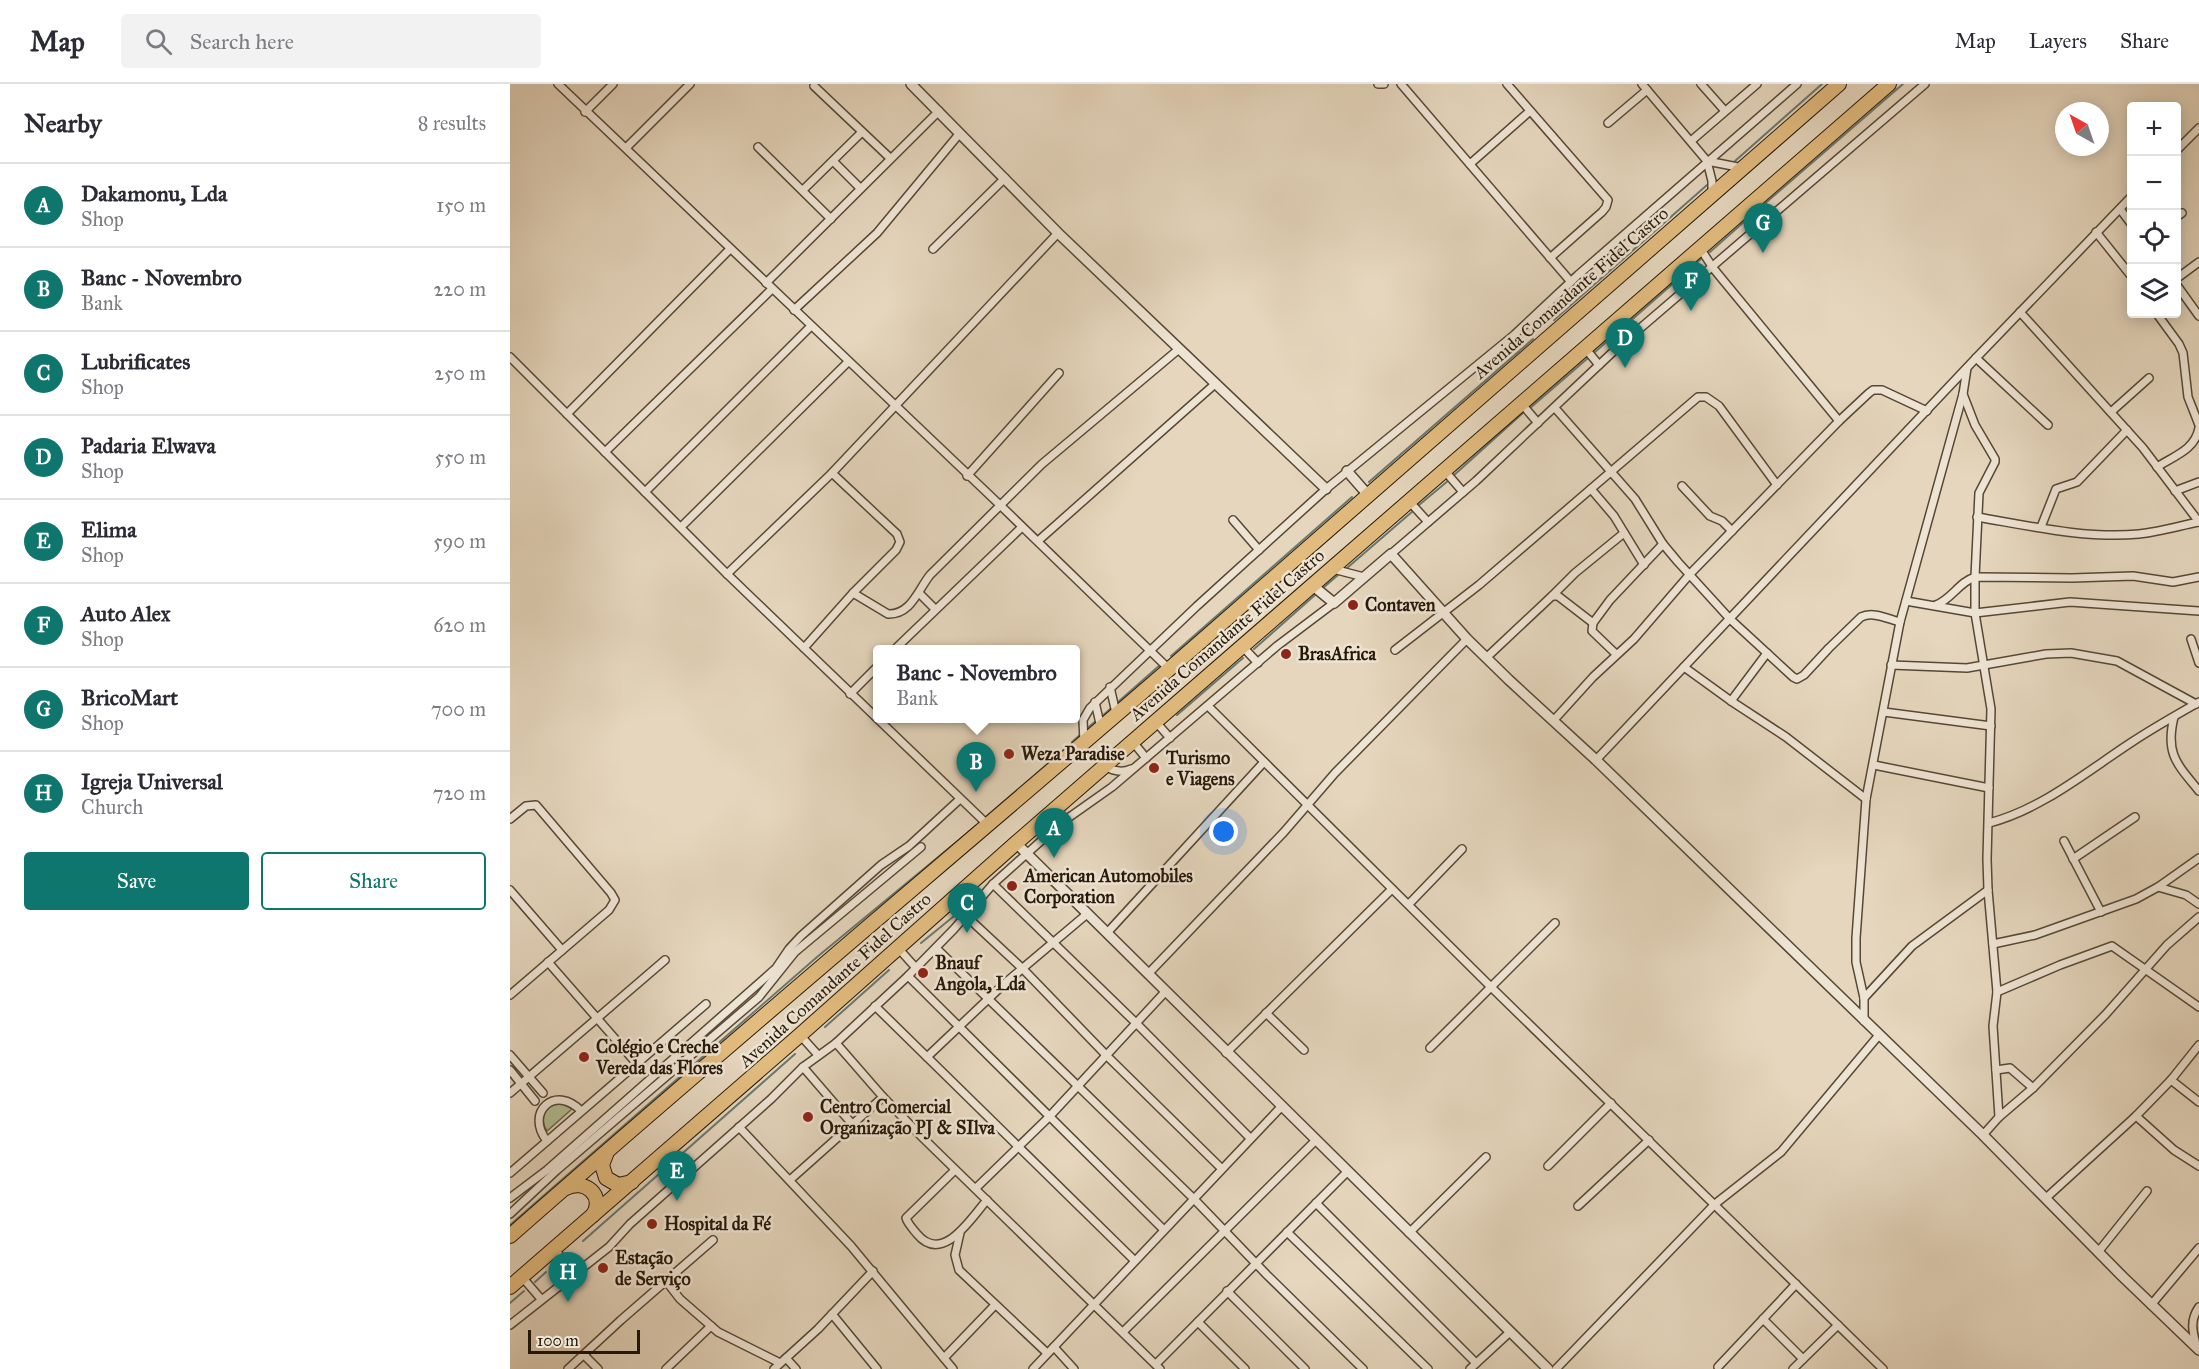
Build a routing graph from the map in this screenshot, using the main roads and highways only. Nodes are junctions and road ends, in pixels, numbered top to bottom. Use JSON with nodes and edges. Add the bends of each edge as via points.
{"nodes":[{"id":1,"x":1839,"y":84,"type":"edge"},
{"id":2,"x":1889,"y":84,"type":"edge"},
{"id":3,"x":608,"y":1151,"type":"junction"},
{"id":4,"x":634,"y":1181,"type":"junction"},
{"id":5,"x":563,"y":1189,"type":"junction"},
{"id":6,"x":589,"y":1219,"type":"junction"},
{"id":7,"x":510,"y":1236,"type":"edge"},
{"id":8,"x":510,"y":1287,"type":"edge"}],
"edges":[{"from":1,"to":3,"type":"highway","name":"Avenida Comandante Fidel Castro","via":[[1084,743]]},
{"from":2,"to":4,"type":"highway","name":"Avenida Comandante Fidel Castro","via":[[1016,843]]},
{"from":3,"to":4,"type":"highway","via":[[602,1166],[606,1178],[621,1185]]},
{"from":3,"to":5,"type":"highway","name":"Avenida Comandante Fidel Castro"},
{"from":4,"to":6,"type":"highway","name":"Avenida Comandante Fidel Castro"},
{"from":5,"to":6,"type":"highway","via":[[578,1184],[592,1191],[597,1205]]},
{"from":5,"to":7,"type":"highway","name":"Avenida Comandante Fidel Castro"},
{"from":6,"to":8,"type":"highway","name":"Avenida Comandante Fidel Castro"}]}
